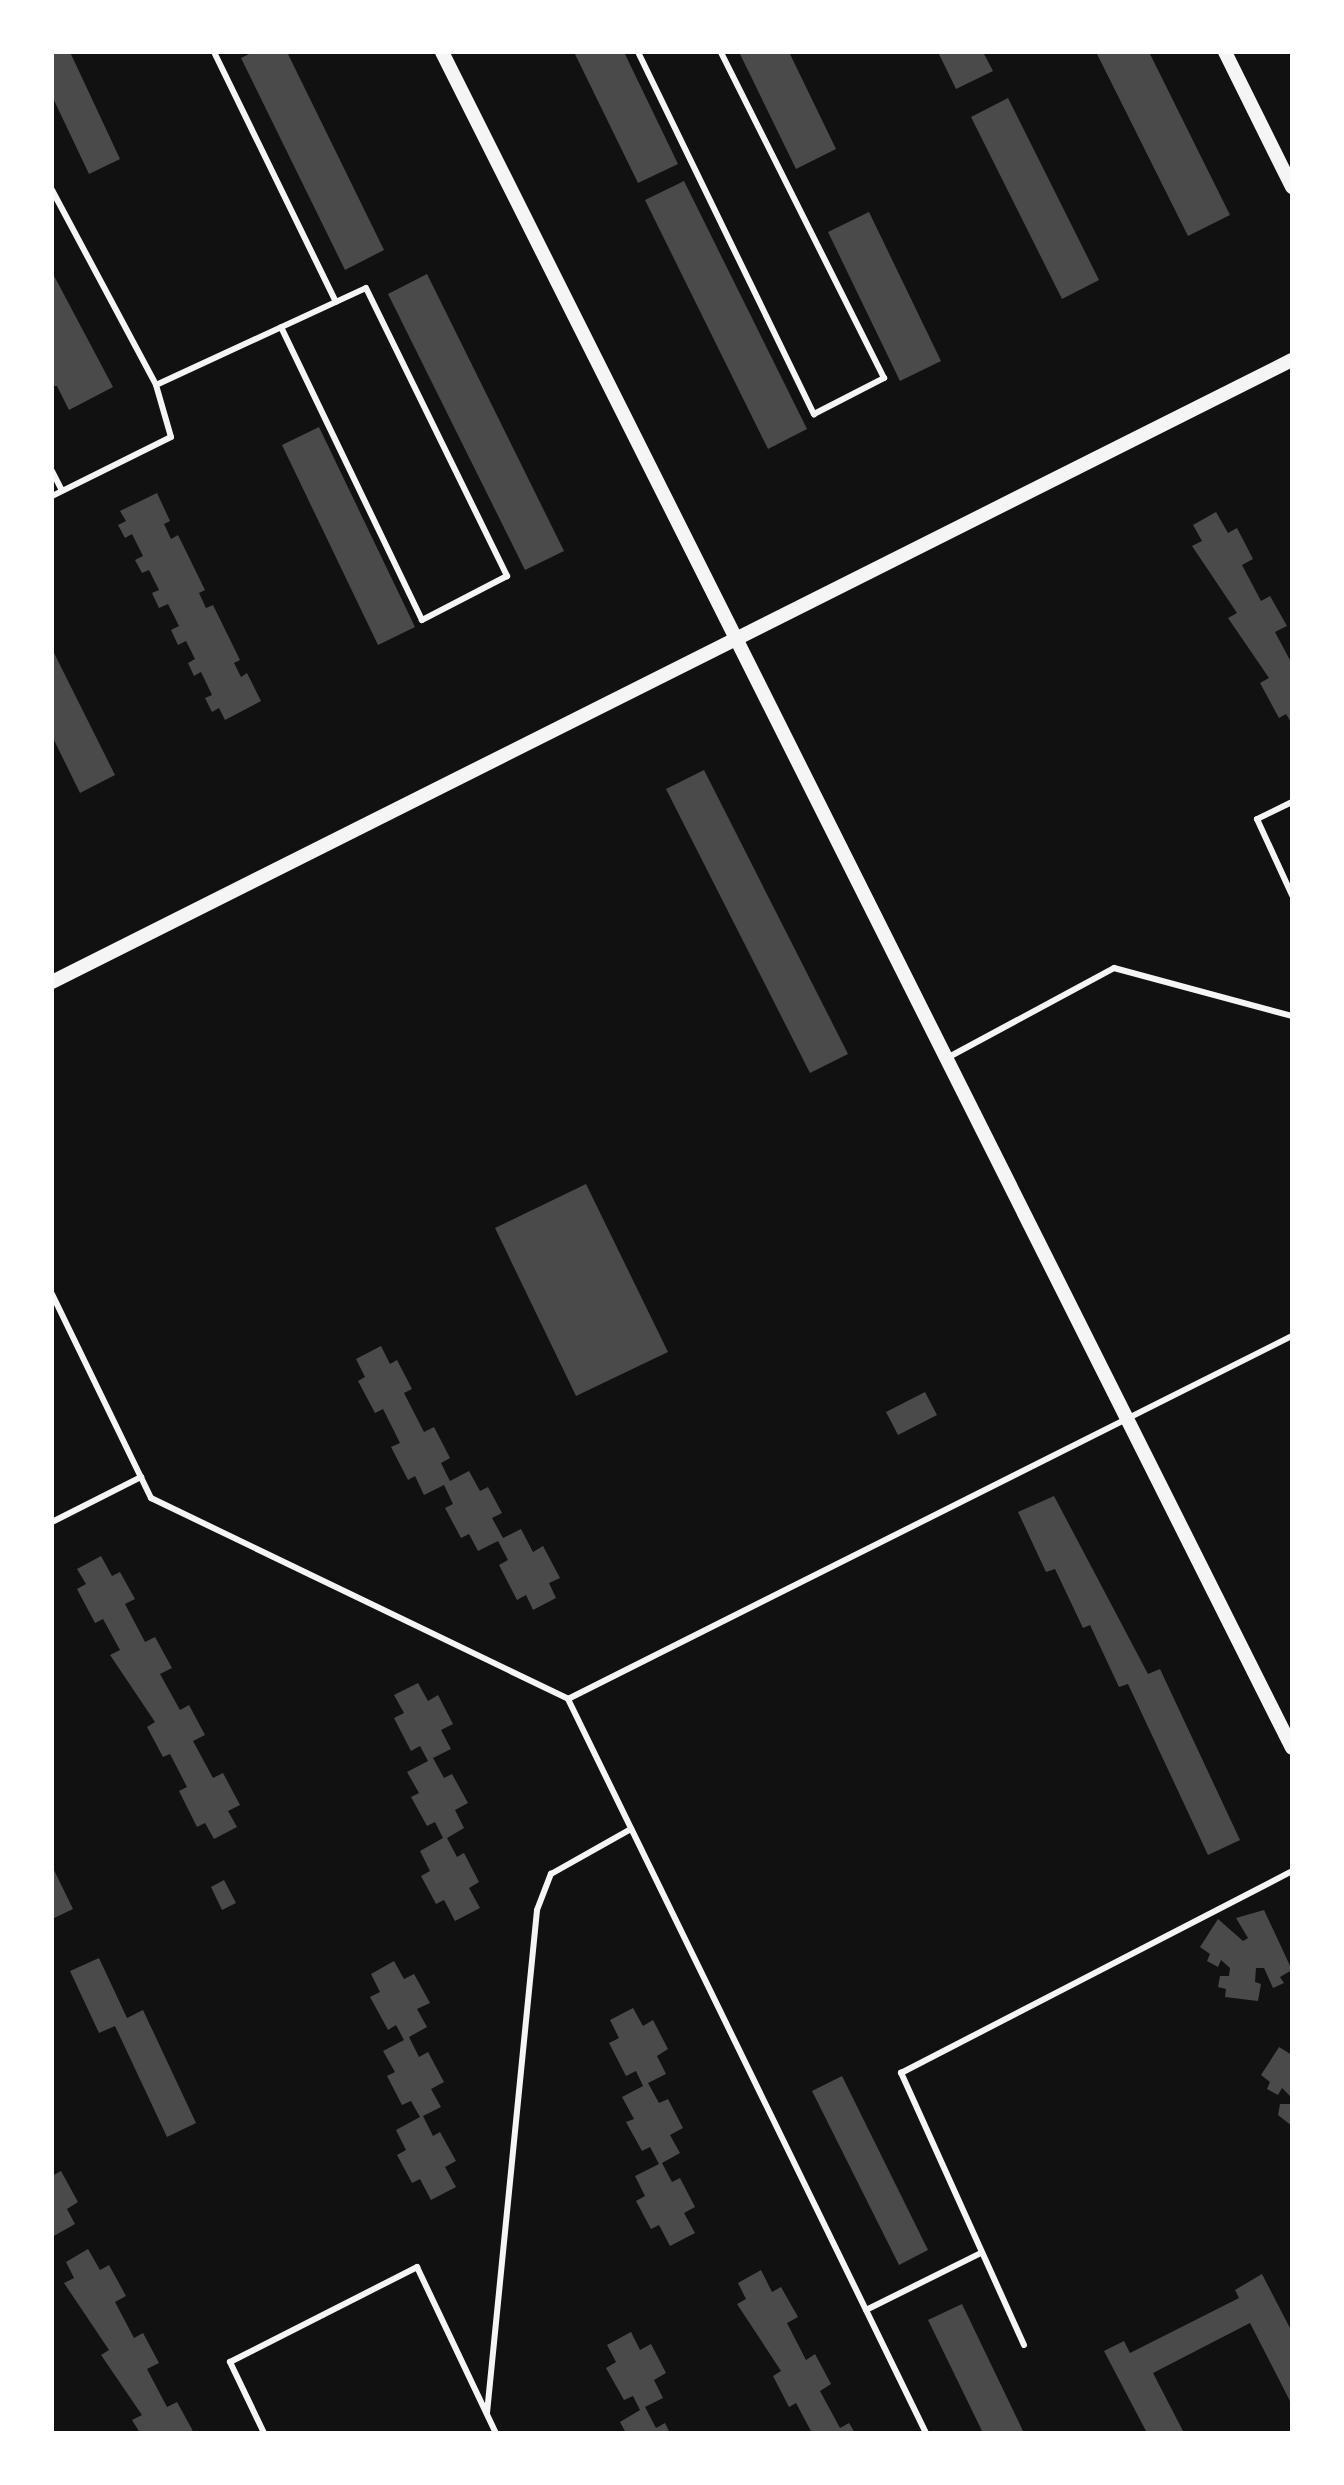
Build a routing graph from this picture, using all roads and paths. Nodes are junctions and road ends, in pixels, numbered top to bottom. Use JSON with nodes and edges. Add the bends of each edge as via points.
{"nodes":[{"id":1,"x":214,"y":52,"type":"edge"},
{"id":2,"x":442,"y":52,"type":"edge"},
{"id":3,"x":638,"y":52,"type":"edge"},
{"id":4,"x":721,"y":52,"type":"edge"},
{"id":5,"x":1225,"y":52,"type":"edge"},
{"id":6,"x":1292,"y":187,"type":"edge"},
{"id":7,"x":52,"y":190,"type":"edge"},
{"id":8,"x":336,"y":302,"type":"junction"},
{"id":9,"x":281,"y":327,"type":"junction"},
{"id":10,"x":1292,"y":360,"type":"edge"},
{"id":11,"x":156,"y":385,"type":"junction"},
{"id":12,"x":52,"y":471,"type":"edge"},
{"id":13,"x":62,"y":491,"type":"junction"},
{"id":14,"x":52,"y":496,"type":"edge"},
{"id":15,"x":736,"y":639,"type":"junction"},
{"id":16,"x":1292,"y":802,"type":"edge"},
{"id":17,"x":1292,"y":895,"type":"edge"},
{"id":18,"x":52,"y":982,"type":"edge"},
{"id":19,"x":1292,"y":1016,"type":"edge"},
{"id":20,"x":947,"y":1058,"type":"junction"},
{"id":21,"x":52,"y":1294,"type":"edge"},
{"id":22,"x":1292,"y":1336,"type":"edge"},
{"id":23,"x":1127,"y":1418,"type":"junction"},
{"id":24,"x":141,"y":1477,"type":"junction"},
{"id":25,"x":52,"y":1522,"type":"edge"},
{"id":26,"x":568,"y":1699,"type":"junction"},
{"id":27,"x":1292,"y":1748,"type":"edge"},
{"id":28,"x":631,"y":1829,"type":"junction"},
{"id":29,"x":1292,"y":1871,"type":"edge"},
{"id":30,"x":981,"y":2253,"type":"junction"},
{"id":31,"x":866,"y":2310,"type":"junction"},
{"id":32,"x":1024,"y":2345,"type":"dead end"},
{"id":33,"x":487,"y":2413,"type":"junction"},
{"id":34,"x":264,"y":2433,"type":"edge"},
{"id":35,"x":496,"y":2433,"type":"edge"},
{"id":36,"x":926,"y":2433,"type":"edge"}],
"edges":[{"from":1,"to":8,"type":"lane"},
{"from":2,"to":15,"type":"street"},
{"from":3,"to":4,"type":"lane","via":[[814,414],[884,378]]},
{"from":5,"to":6,"type":"street"},
{"from":7,"to":11,"type":"lane"},
{"from":8,"to":9,"type":"lane"},
{"from":8,"to":9,"type":"lane","via":[[366,288],[507,576],[422,620]]},
{"from":9,"to":11,"type":"lane"},
{"from":10,"to":15,"type":"street"},
{"from":11,"to":13,"type":"lane","via":[[171,437]]},
{"from":12,"to":13,"type":"lane"},
{"from":13,"to":14,"type":"lane"},
{"from":15,"to":18,"type":"street"},
{"from":15,"to":20,"type":"street"},
{"from":16,"to":17,"type":"lane","via":[[1257,819]]},
{"from":19,"to":20,"type":"lane","via":[[1114,968]]},
{"from":20,"to":23,"type":"street"},
{"from":21,"to":24,"type":"lane"},
{"from":22,"to":23,"type":"lane"},
{"from":23,"to":26,"type":"lane"},
{"from":23,"to":27,"type":"street"},
{"from":24,"to":25,"type":"lane"},
{"from":24,"to":26,"type":"lane","via":[[151,1498]]},
{"from":26,"to":28,"type":"lane"},
{"from":28,"to":31,"type":"lane"},
{"from":28,"to":33,"type":"lane","via":[[551,1874],[537,1910]]},
{"from":29,"to":30,"type":"lane","via":[[901,2073]]},
{"from":30,"to":31,"type":"lane"},
{"from":30,"to":32,"type":"lane"},
{"from":31,"to":36,"type":"lane"},
{"from":33,"to":34,"type":"lane","via":[[417,2267],[230,2362]]},
{"from":33,"to":35,"type":"lane"}]}
